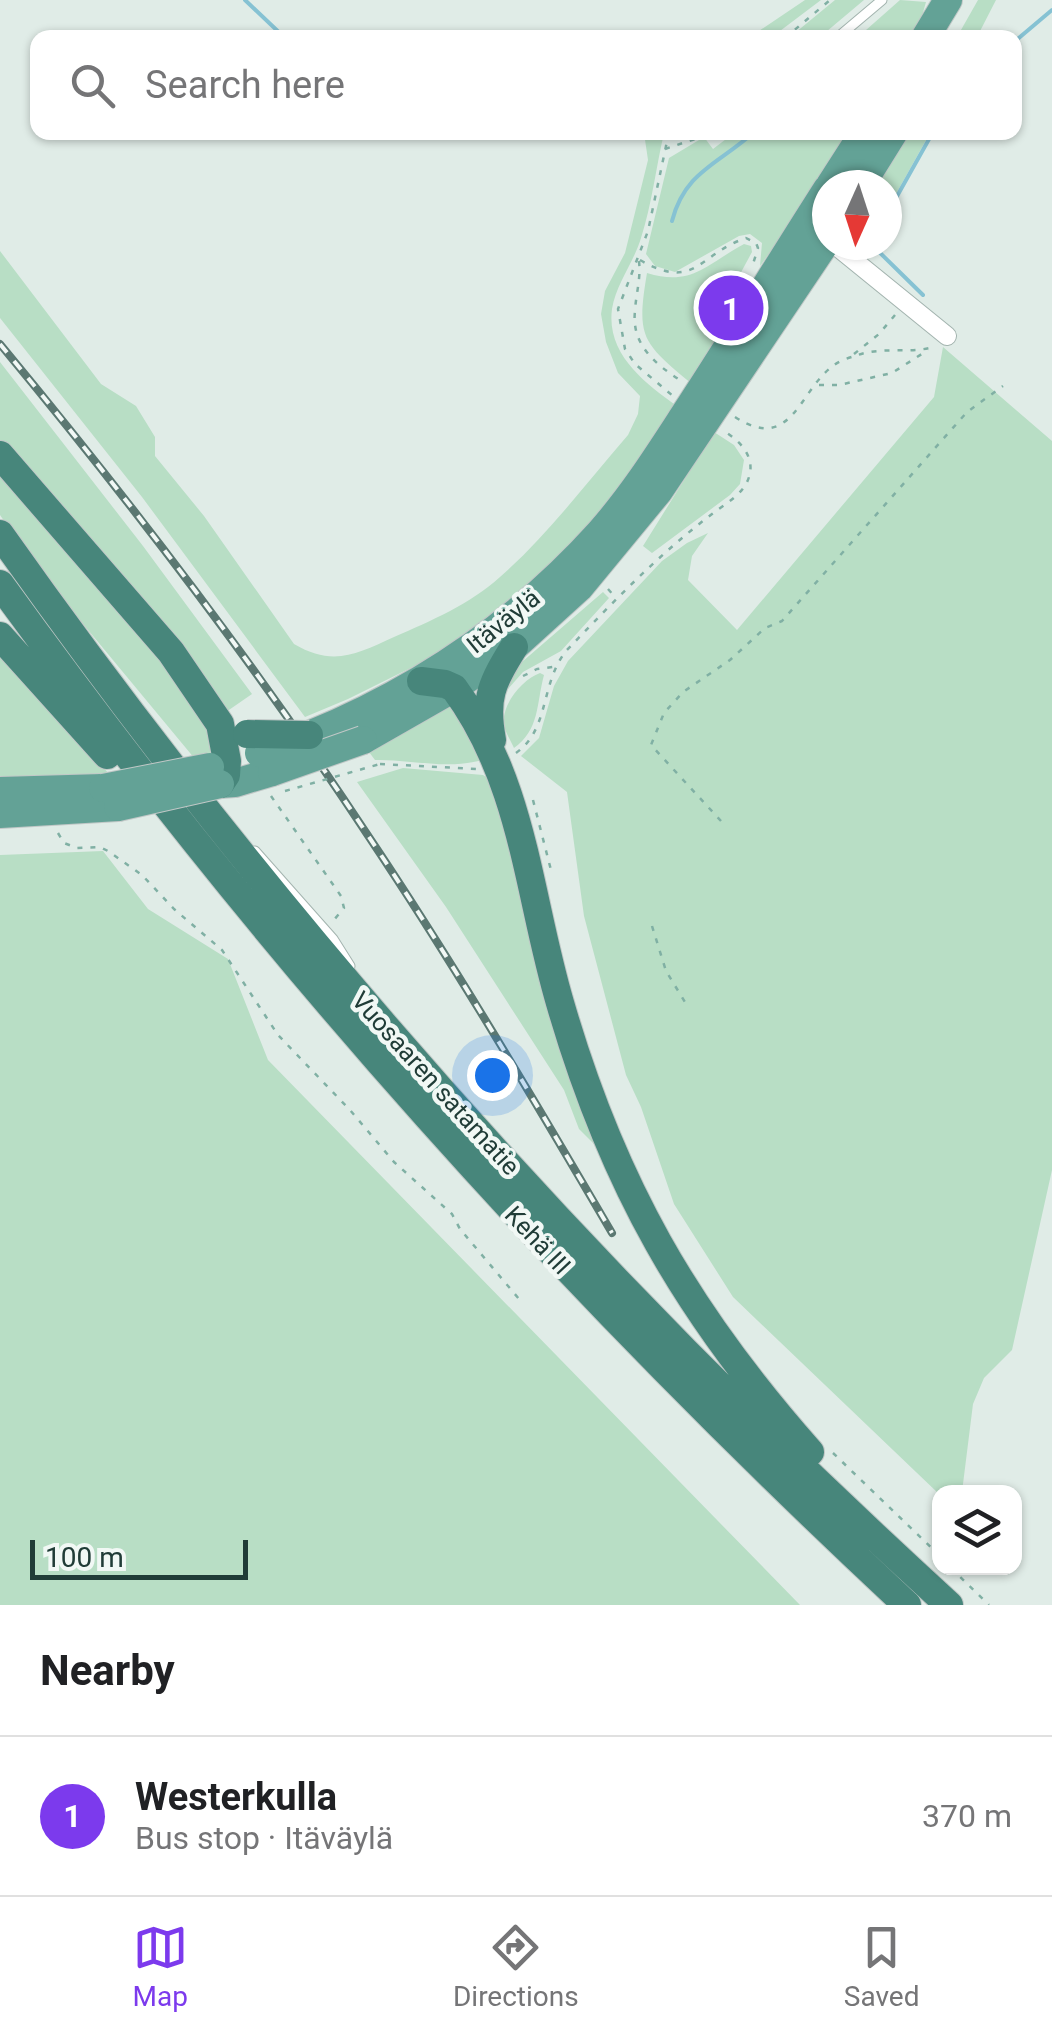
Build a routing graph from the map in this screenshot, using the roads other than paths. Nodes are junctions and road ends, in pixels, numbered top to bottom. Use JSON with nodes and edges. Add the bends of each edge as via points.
{"nodes":[{"id":1,"x":882,"y":0,"type":"edge"},
{"id":2,"x":948,"y":0,"type":"edge"},
{"id":3,"x":966,"y":0,"type":"edge"},
{"id":4,"x":846,"y":30,"type":"edge"},
{"id":5,"x":930,"y":30,"type":"edge"},
{"id":6,"x":950,"y":30,"type":"edge"},
{"id":7,"x":859,"y":140,"type":"edge"},
{"id":8,"x":889,"y":140,"type":"edge"},
{"id":9,"x":839,"y":170,"type":"edge"},
{"id":10,"x":871,"y":170,"type":"edge"},
{"id":11,"x":812,"y":245,"type":"edge"},
{"id":12,"x":812,"y":246,"type":"edge"},
{"id":13,"x":853,"y":260,"type":"edge"},
{"id":14,"x":948,"y":336,"type":"road end"},
{"id":15,"x":0,"y":455,"type":"edge"},
{"id":16,"x":0,"y":534,"type":"edge"},
{"id":17,"x":0,"y":584,"type":"edge"},
{"id":18,"x":0,"y":636,"type":"edge"},
{"id":19,"x":514,"y":647,"type":"junction"},
{"id":20,"x":420,"y":681,"type":"junction"},
{"id":21,"x":454,"y":688,"type":"junction"},
{"id":22,"x":220,"y":724,"type":"junction"},
{"id":23,"x":356,"y":730,"type":"junction"},
{"id":24,"x":309,"y":735,"type":"joint"},
{"id":25,"x":500,"y":758,"type":"junction"},
{"id":26,"x":266,"y":769,"type":"junction"},
{"id":27,"x":219,"y":771,"type":"junction"},
{"id":28,"x":0,"y":791,"type":"edge"},
{"id":29,"x":110,"y":797,"type":"junction"},
{"id":30,"x":162,"y":801,"type":"junction"},
{"id":31,"x":0,"y":814,"type":"edge"},
{"id":32,"x":916,"y":1594,"type":"edge"},
{"id":33,"x":949,"y":1605,"type":"edge"}],
"edges":[{"from":1,"to":4,"type":"lane"},
{"from":2,"to":5,"type":"main road"},
{"from":3,"to":6,"type":"main road"},
{"from":7,"to":9,"type":"main road","name":"Itäväylä"},
{"from":8,"to":10,"type":"main road"},
{"from":11,"to":20,"type":"main road","name":"Itäväylä","via":[[602,529],[526,605]]},
{"from":12,"to":19,"type":"main road","name":"Itäväylä","via":[[696,437],[629,530]]},
{"from":13,"to":14,"type":"street"},
{"from":15,"to":22,"type":"highway","via":[[172,652]]},
{"from":16,"to":32,"type":"highway","name":"Vuosaaren satamatie","via":[[186,786],[392,1037]]},
{"from":17,"to":30,"type":"highway"},
{"from":18,"to":30,"type":"highway","via":[[113,762]]},
{"from":19,"to":21,"type":"main road","name":"Itäväylä"},
{"from":19,"to":25,"type":"highway","via":[[488,695]]},
{"from":20,"to":21,"type":"highway"},
{"from":20,"to":23,"type":"main road","name":"Itäväylä"},
{"from":21,"to":23,"type":"main road","name":"Itäväylä"},
{"from":21,"to":25,"type":"highway"},
{"from":22,"to":26,"type":"highway"},
{"from":22,"to":27,"type":"highway"},
{"from":23,"to":24,"type":"main road","name":"Itäväylä"},
{"from":23,"to":26,"type":"main road","name":"Itäväylä","bridge":true},
{"from":24,"to":26,"type":"highway","bridge":true},
{"from":25,"to":32,"type":"highway","via":[[574,1048],[634,1202],[718,1341],[832,1476],[905,1548]]},
{"from":26,"to":27,"type":"main road","name":"Itäväylä"},
{"from":27,"to":29,"type":"main road","name":"Itäväylä","bridge":true},
{"from":28,"to":29,"type":"main road","name":"Itäväylä"},
{"from":29,"to":31,"type":"main road","name":"Itäväylä"},
{"from":30,"to":32,"type":"highway","name":"Kehä III","via":[[486,1184],[673,1380]]},
{"from":32,"to":33,"type":"highway","name":"Kehä III"}]}
